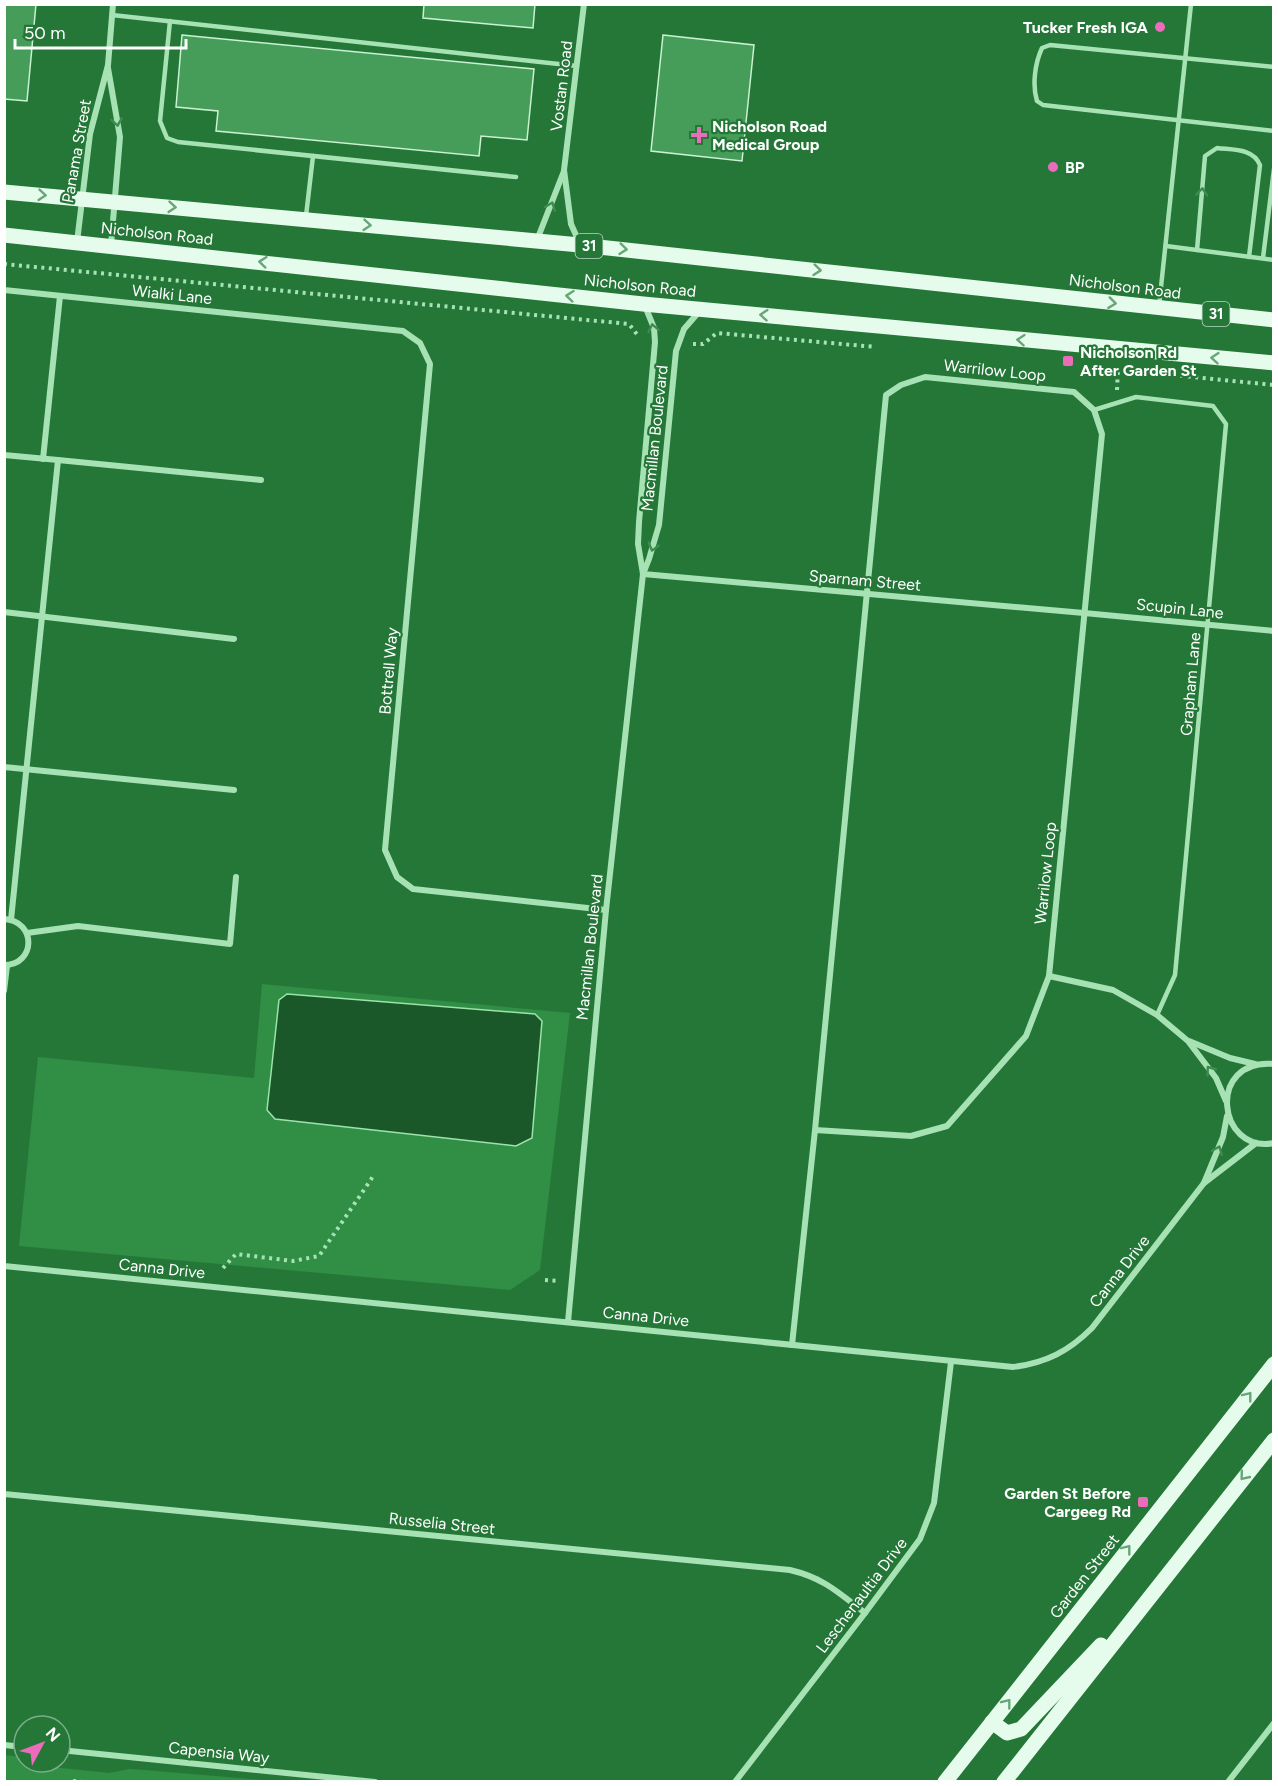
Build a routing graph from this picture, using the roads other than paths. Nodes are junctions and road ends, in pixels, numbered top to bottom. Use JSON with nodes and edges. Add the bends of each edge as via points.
{"nodes":[{"id":1,"x":113,"y":4,"type":"edge"},
{"id":2,"x":584,"y":4,"type":"edge"},
{"id":3,"x":1191,"y":4,"type":"edge"},
{"id":4,"x":112,"y":15,"type":"junction"},
{"id":5,"x":170,"y":21,"type":"junction"},
{"id":6,"x":1186,"y":58,"type":"junction"},
{"id":7,"x":108,"y":65,"type":"junction"},
{"id":8,"x":577,"y":66,"type":"junction"},
{"id":9,"x":1274,"y":67,"type":"edge"},
{"id":10,"x":1179,"y":120,"type":"junction"},
{"id":11,"x":1274,"y":131,"type":"edge"},
{"id":12,"x":313,"y":156,"type":"junction"},
{"id":13,"x":1274,"y":168,"type":"edge"},
{"id":14,"x":564,"y":170,"type":"junction"},
{"id":15,"x":516,"y":177,"type":"dead end"},
{"id":16,"x":4,"y":192,"type":"edge"},
{"id":17,"x":80,"y":199,"type":"junction"},
{"id":18,"x":114,"y":202,"type":"junction"},
{"id":19,"x":306,"y":220,"type":"junction"},
{"id":20,"x":4,"y":235,"type":"edge"},
{"id":21,"x":537,"y":241,"type":"junction"},
{"id":22,"x":77,"y":242,"type":"junction"},
{"id":23,"x":111,"y":245,"type":"junction"},
{"id":24,"x":580,"y":245,"type":"junction"},
{"id":25,"x":1166,"y":246,"type":"junction"},
{"id":26,"x":1197,"y":250,"type":"junction"},
{"id":27,"x":1249,"y":256,"type":"junction"},
{"id":28,"x":1263,"y":258,"type":"junction"},
{"id":29,"x":1273,"y":258,"type":"edge"},
{"id":30,"x":4,"y":290,"type":"edge"},
{"id":31,"x":60,"y":296,"type":"junction"},
{"id":32,"x":643,"y":304,"type":"junction"},
{"id":33,"x":1159,"y":308,"type":"junction"},
{"id":34,"x":702,"y":309,"type":"junction"},
{"id":35,"x":1274,"y":320,"type":"edge"},
{"id":36,"x":336,"y":324,"type":"joint"},
{"id":37,"x":1274,"y":363,"type":"edge"},
{"id":38,"x":1094,"y":410,"type":"junction"},
{"id":39,"x":4,"y":455,"type":"edge"},
{"id":40,"x":43,"y":459,"type":"junction"},
{"id":41,"x":58,"y":460,"type":"junction"},
{"id":42,"x":261,"y":480,"type":"dead end"},
{"id":43,"x":643,"y":574,"type":"junction"},
{"id":44,"x":867,"y":593,"type":"junction"},
{"id":45,"x":4,"y":612,"type":"edge"},
{"id":46,"x":1084,"y":613,"type":"junction"},
{"id":47,"x":43,"y":616,"type":"junction"},
{"id":48,"x":1207,"y":624,"type":"junction"},
{"id":49,"x":1274,"y":631,"type":"edge"},
{"id":50,"x":234,"y":639,"type":"dead end"},
{"id":51,"x":4,"y":767,"type":"edge"},
{"id":52,"x":25,"y":770,"type":"junction"},
{"id":53,"x":234,"y":790,"type":"dead end"},
{"id":54,"x":236,"y":877,"type":"dead end"},
{"id":55,"x":606,"y":910,"type":"junction"},
{"id":56,"x":8,"y":920,"type":"edge"},
{"id":57,"x":27,"y":933,"type":"junction"},
{"id":58,"x":6,"y":965,"type":"edge"},
{"id":59,"x":1049,"y":976,"type":"junction"},
{"id":60,"x":4,"y":991,"type":"edge"},
{"id":61,"x":1157,"y":1015,"type":"junction"},
{"id":62,"x":1188,"y":1041,"type":"junction"},
{"id":63,"x":1255,"y":1064,"type":"junction"},
{"id":64,"x":1274,"y":1064,"type":"edge"},
{"id":65,"x":1226,"y":1101,"type":"junction"},
{"id":66,"x":1227,"y":1115,"type":"junction"},
{"id":67,"x":815,"y":1130,"type":"junction"},
{"id":68,"x":1256,"y":1143,"type":"junction"},
{"id":69,"x":1274,"y":1143,"type":"edge"},
{"id":70,"x":1204,"y":1184,"type":"junction"},
{"id":71,"x":4,"y":1266,"type":"edge"},
{"id":72,"x":568,"y":1322,"type":"junction"},
{"id":73,"x":792,"y":1345,"type":"junction"},
{"id":74,"x":951,"y":1362,"type":"junction"},
{"id":75,"x":1274,"y":1364,"type":"edge"},
{"id":76,"x":1274,"y":1440,"type":"edge"},
{"id":77,"x":4,"y":1494,"type":"edge"},
{"id":78,"x":865,"y":1613,"type":"junction"},
{"id":79,"x":1131,"y":1620,"type":"junction"},
{"id":80,"x":992,"y":1722,"type":"junction"},
{"id":81,"x":1274,"y":1723,"type":"edge"},
{"id":82,"x":72,"y":1751,"type":"edge"},
{"id":83,"x":321,"y":1779,"type":"edge"},
{"id":84,"x":375,"y":1782,"type":"edge"},
{"id":85,"x":735,"y":1782,"type":"edge"},
{"id":86,"x":945,"y":1782,"type":"edge"},
{"id":87,"x":1004,"y":1782,"type":"edge"},
{"id":88,"x":1228,"y":1782,"type":"edge"}],
"edges":[{"from":1,"to":4,"type":"street","name":"Panama Street"},
{"from":2,"to":8,"type":"street","name":"Vostan Road"},
{"from":3,"to":6,"type":"lane"},
{"from":4,"to":5,"type":"lane"},
{"from":4,"to":7,"type":"street","name":"Panama Street"},
{"from":5,"to":8,"type":"lane"},
{"from":5,"to":12,"type":"lane","via":[[159,121],[167,138]]},
{"from":6,"to":9,"type":"lane"},
{"from":6,"to":10,"type":"lane"},
{"from":6,"to":10,"type":"lane","via":[[1050,45],[1042,48],[1038,58],[1035,93],[1043,105]]},
{"from":7,"to":17,"type":"street","name":"Panama Street","via":[[90,134]]},
{"from":7,"to":18,"type":"street","name":"Panama Street","one_way":true,"via":[[120,137]]},
{"from":8,"to":14,"type":"street","name":"Vostan Road"},
{"from":10,"to":11,"type":"lane"},
{"from":10,"to":25,"type":"lane"},
{"from":12,"to":15,"type":"lane"},
{"from":12,"to":19,"type":"lane"},
{"from":13,"to":28,"type":"lane"},
{"from":21,"to":14,"type":"street","name":"Vostan Road","one_way":true},
{"from":14,"to":24,"type":"street","name":"Vostan Road","via":[[571,224]]},
{"from":16,"to":17,"type":"main road","name":"Nicholson Road","number":"31","one_way":true},
{"from":17,"to":18,"type":"main road","name":"Nicholson Road","number":"31"},
{"from":17,"to":22,"type":"street","name":"Panama Street"},
{"from":18,"to":19,"type":"main road","name":"Nicholson Road","number":"31","one_way":true},
{"from":18,"to":23,"type":"street","name":"Panama Street"},
{"from":19,"to":21,"type":"main road","name":"Nicholson Road","number":"31","one_way":true},
{"from":20,"to":22,"type":"main road","name":"Nicholson Road"},
{"from":21,"to":24,"type":"main road","name":"Nicholson Road","number":"31"},
{"from":22,"to":23,"type":"main road","name":"Nicholson Road"},
{"from":32,"to":23,"type":"main road","name":"Nicholson Road","one_way":true},
{"from":24,"to":33,"type":"main road","name":"Nicholson Road","number":"31","one_way":true},
{"from":25,"to":26,"type":"lane"},
{"from":25,"to":33,"type":"lane"},
{"from":26,"to":27,"type":"lane"},
{"from":26,"to":27,"type":"lane","one_way":true,"via":[[1205,156],[1217,148],[1248,152],[1257,157],[1260,165]]},
{"from":27,"to":28,"type":"lane"},
{"from":28,"to":29,"type":"lane"},
{"from":30,"to":31,"type":"street","name":"Wialki Lane"},
{"from":31,"to":36,"type":"street","name":"Wialki Lane"},
{"from":31,"to":40,"type":"street"},
{"from":32,"to":34,"type":"main road","name":"Nicholson Road"},
{"from":43,"to":32,"type":"street","name":"Macmillan Boulevard","one_way":true,"via":[[639,522],[655,342],[654,328]]},
{"from":33,"to":35,"type":"main road","name":"Nicholson Road","number":"31"},
{"from":37,"to":34,"type":"main road","name":"Nicholson Road","one_way":true},
{"from":34,"to":43,"type":"street","name":"Macmillan Boulevard","one_way":true,"via":[[684,329],[676,351],[659,525]]},
{"from":36,"to":55,"type":"street","name":"Bottrell Way","via":[[403,331],[420,343],[430,364],[385,850],[397,877],[413,889]]},
{"from":38,"to":44,"type":"street","name":"Warrilow Loop","via":[[1074,392],[925,377],[901,384],[885,395]]},
{"from":38,"to":46,"type":"street","name":"Warrilow Loop","via":[[1102,434]]},
{"from":38,"to":48,"type":"lane","name":"Grapham Lane","via":[[1136,397],[1213,406],[1226,424]]},
{"from":39,"to":40,"type":"street"},
{"from":40,"to":41,"type":"street"},
{"from":41,"to":42,"type":"street"},
{"from":41,"to":47,"type":"street"},
{"from":43,"to":44,"type":"street","name":"Sparnam Street"},
{"from":43,"to":55,"type":"street","name":"Macmillan Boulevard"},
{"from":44,"to":46,"type":"street","name":"Sparnam Street"},
{"from":44,"to":67,"type":"street","name":"Warrilow Loop"},
{"from":45,"to":47,"type":"street"},
{"from":46,"to":48,"type":"street","name":"Scupin Lane"},
{"from":46,"to":59,"type":"street","name":"Warrilow Loop"},
{"from":47,"to":50,"type":"street"},
{"from":47,"to":52,"type":"street"},
{"from":48,"to":49,"type":"street","name":"Scupin Lane"},
{"from":48,"to":61,"type":"lane","name":"Grapham Lane","via":[[1175,975]]},
{"from":51,"to":52,"type":"street"},
{"from":52,"to":53,"type":"street"},
{"from":52,"to":56,"type":"street"},
{"from":54,"to":57,"type":"street","via":[[230,944],[78,926]]},
{"from":55,"to":72,"type":"street","name":"Macmillan Boulevard"},
{"from":56,"to":57,"type":"street","via":[[20,924]]},
{"from":57,"to":58,"type":"street","via":[[29,946],[24,957]]},
{"from":58,"to":60,"type":"street"},
{"from":59,"to":61,"type":"street","via":[[1113,990]]},
{"from":59,"to":67,"type":"street","name":"Warrilow Loop","via":[[1026,1036],[947,1126],[910,1136]]},
{"from":61,"to":62,"type":"street"},
{"from":62,"to":63,"type":"street"},
{"from":65,"to":62,"type":"street","one_way":true,"via":[[1216,1078]]},
{"from":63,"to":64,"type":"street"},
{"from":63,"to":65,"type":"street","via":[[1235,1078]]},
{"from":65,"to":66,"type":"street","name":"Canna Drive"},
{"from":66,"to":68,"type":"street","via":[[1243,1137]]},
{"from":70,"to":66,"type":"street","name":"Canna Drive","one_way":true,"via":[[1223,1137]]},
{"from":67,"to":73,"type":"street","name":"Warrilow Loop"},
{"from":68,"to":69,"type":"street"},
{"from":68,"to":70,"type":"street","name":"Canna Drive"},
{"from":70,"to":74,"type":"street","name":"Canna Drive","via":[[1092,1328],[1065,1351],[1047,1360],[1013,1367]]},
{"from":71,"to":72,"type":"street","name":"Canna Drive"},
{"from":72,"to":73,"type":"street","name":"Canna Drive"},
{"from":73,"to":74,"type":"street","name":"Canna Drive"},
{"from":74,"to":78,"type":"street","name":"Leschenaultia Drive","via":[[938,1476],[927,1523],[910,1554]]},
{"from":80,"to":75,"type":"main road","name":"Garden Street","one_way":true},
{"from":76,"to":79,"type":"main road","one_way":true},
{"from":77,"to":78,"type":"street","name":"Russelia Street","via":[[790,1570],[816,1577]]},
{"from":78,"to":85,"type":"street","name":"Leschenaultia Drive"},
{"from":79,"to":80,"type":"main road","via":[[1088,1658],[1021,1729],[1007,1733]]},
{"from":79,"to":87,"type":"main road"},
{"from":80,"to":86,"type":"main road","name":"Garden Street"},
{"from":81,"to":88,"type":"street"},
{"from":82,"to":83,"type":"street","name":"Capensia Way"},
{"from":83,"to":84,"type":"street","name":"Capensia Way"}]}
